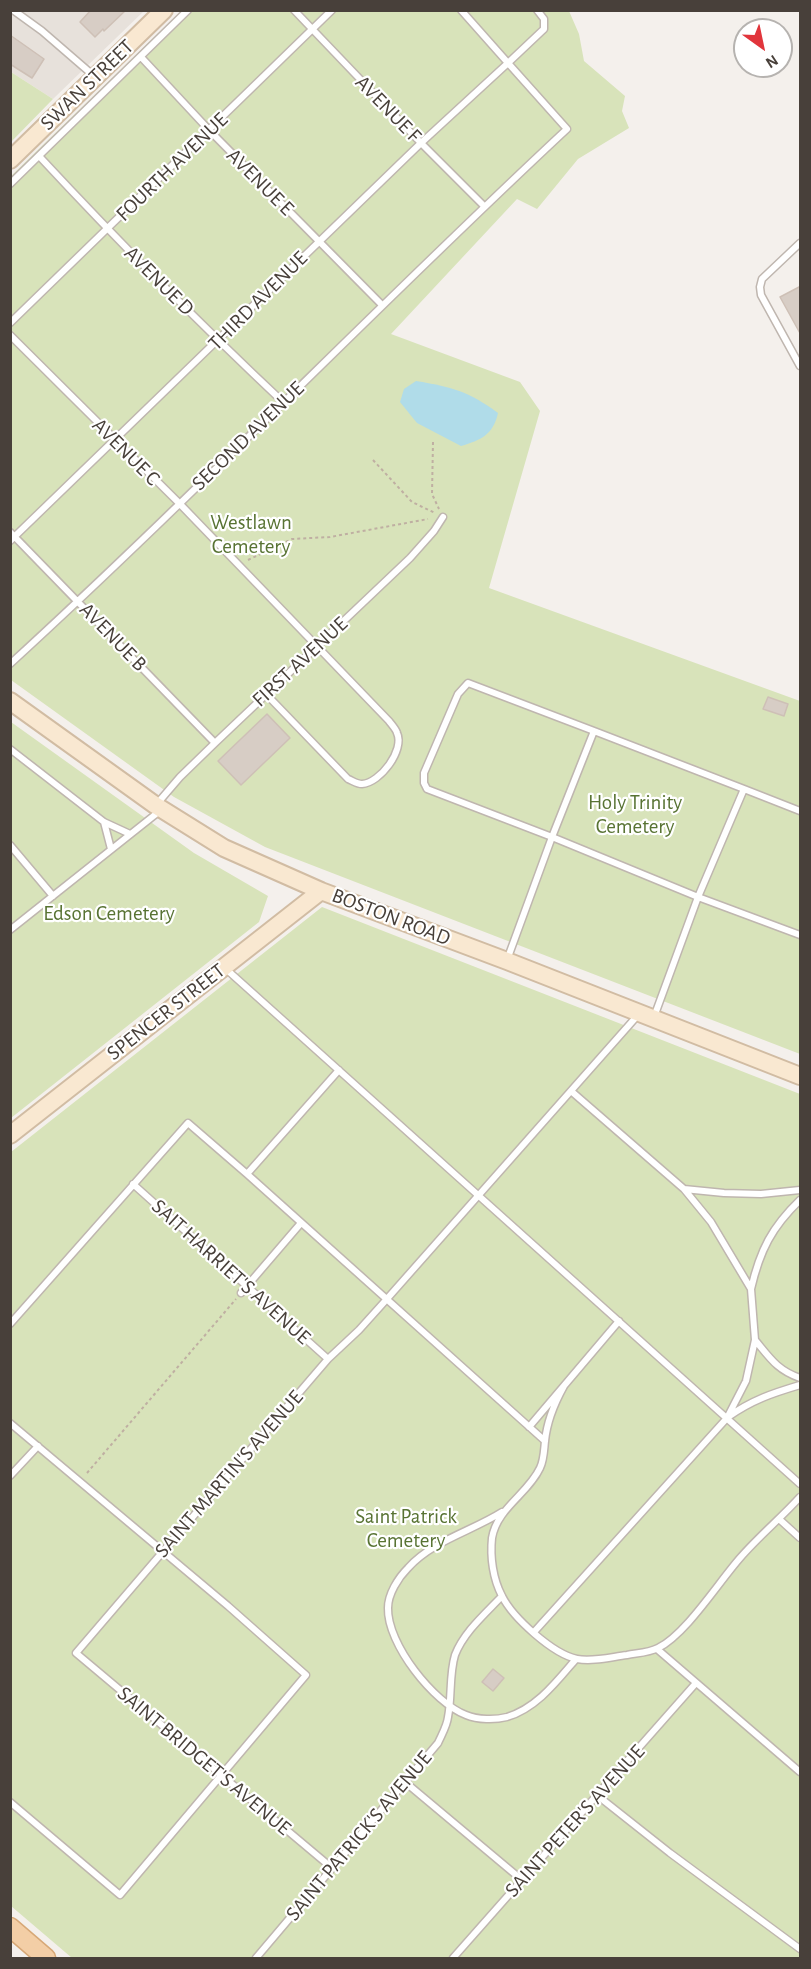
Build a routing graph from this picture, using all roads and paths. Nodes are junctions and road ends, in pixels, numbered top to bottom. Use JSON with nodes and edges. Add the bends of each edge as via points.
{"nodes":[{"id":1,"x":13,"y":10,"type":"edge"},
{"id":2,"x":164,"y":10,"type":"edge"},
{"id":3,"x":188,"y":10,"type":"edge"},
{"id":4,"x":294,"y":10,"type":"edge"},
{"id":5,"x":332,"y":10,"type":"edge"},
{"id":6,"x":461,"y":10,"type":"edge"},
{"id":7,"x":537,"y":10,"type":"edge"},
{"id":8,"x":312,"y":29,"type":"junction"},
{"id":9,"x":141,"y":57,"type":"junction"},
{"id":10,"x":508,"y":63,"type":"junction"},
{"id":11,"x":96,"y":77,"type":"junction"},
{"id":12,"x":209,"y":130,"type":"junction"},
{"id":13,"x":421,"y":143,"type":"junction"},
{"id":14,"x":39,"y":156,"type":"junction"},
{"id":15,"x":10,"y":160,"type":"edge"},
{"id":16,"x":10,"y":184,"type":"edge"},
{"id":17,"x":484,"y":206,"type":"junction"},
{"id":18,"x":108,"y":230,"type":"junction"},
{"id":19,"x":320,"y":241,"type":"junction"},
{"id":20,"x":801,"y":243,"type":"edge"},
{"id":21,"x":382,"y":305,"type":"junction"},
{"id":22,"x":10,"y":323,"type":"edge"},
{"id":23,"x":10,"y":335,"type":"edge"},
{"id":24,"x":218,"y":341,"type":"junction"},
{"id":25,"x":801,"y":366,"type":"edge"},
{"id":26,"x":283,"y":402,"type":"junction"},
{"id":27,"x":114,"y":440,"type":"junction"},
{"id":28,"x":433,"y":442,"type":"dead end"},
{"id":29,"x":373,"y":460,"type":"dead end"},
{"id":30,"x":179,"y":503,"type":"junction"},
{"id":31,"x":443,"y":517,"type":"junction"},
{"id":32,"x":12,"y":537,"type":"edge"},
{"id":33,"x":238,"y":565,"type":"junction"},
{"id":34,"x":78,"y":601,"type":"junction"},
{"id":35,"x":316,"y":647,"type":"junction"},
{"id":36,"x":10,"y":664,"type":"edge"},
{"id":37,"x":266,"y":694,"type":"junction"},
{"id":38,"x":10,"y":701,"type":"edge"},
{"id":39,"x":594,"y":731,"type":"junction"},
{"id":40,"x":215,"y":743,"type":"junction"},
{"id":41,"x":10,"y":749,"type":"edge"},
{"id":42,"x":744,"y":789,"type":"junction"},
{"id":43,"x":158,"y":807,"type":"junction"},
{"id":44,"x":801,"y":811,"type":"edge"},
{"id":45,"x":104,"y":822,"type":"junction"},
{"id":46,"x":130,"y":834,"type":"junction"},
{"id":47,"x":552,"y":837,"type":"junction"},
{"id":48,"x":10,"y":844,"type":"edge"},
{"id":49,"x":111,"y":849,"type":"junction"},
{"id":50,"x":321,"y":891,"type":"junction"},
{"id":51,"x":53,"y":896,"type":"junction"},
{"id":52,"x":698,"y":897,"type":"junction"},
{"id":53,"x":10,"y":930,"type":"edge"},
{"id":54,"x":801,"y":934,"type":"edge"},
{"id":55,"x":507,"y":961,"type":"junction"},
{"id":56,"x":224,"y":966,"type":"junction"},
{"id":57,"x":647,"y":1016,"type":"junction"},
{"id":58,"x":339,"y":1070,"type":"junction"},
{"id":59,"x":801,"y":1076,"type":"edge"},
{"id":60,"x":571,"y":1091,"type":"junction"},
{"id":61,"x":10,"y":1135,"type":"edge"},
{"id":62,"x":247,"y":1174,"type":"junction"},
{"id":63,"x":133,"y":1184,"type":"junction"},
{"id":64,"x":684,"y":1189,"type":"junction"},
{"id":65,"x":801,"y":1190,"type":"edge"},
{"id":66,"x":479,"y":1195,"type":"junction"},
{"id":67,"x":801,"y":1200,"type":"edge"},
{"id":68,"x":301,"y":1223,"type":"junction"},
{"id":69,"x":247,"y":1286,"type":"junction"},
{"id":70,"x":752,"y":1289,"type":"junction"},
{"id":71,"x":241,"y":1293,"type":"joint"},
{"id":72,"x":386,"y":1300,"type":"junction"},
{"id":73,"x":619,"y":1321,"type":"junction"},
{"id":74,"x":10,"y":1324,"type":"edge"},
{"id":75,"x":755,"y":1340,"type":"junction"},
{"id":76,"x":328,"y":1359,"type":"junction"},
{"id":77,"x":801,"y":1378,"type":"edge"},
{"id":78,"x":801,"y":1385,"type":"edge"},
{"id":79,"x":564,"y":1386,"type":"junction"},
{"id":80,"x":727,"y":1418,"type":"junction"},
{"id":81,"x":10,"y":1424,"type":"edge"},
{"id":82,"x":529,"y":1427,"type":"junction"},
{"id":83,"x":545,"y":1441,"type":"junction"},
{"id":84,"x":38,"y":1446,"type":"junction"},
{"id":85,"x":10,"y":1476,"type":"edge"},
{"id":86,"x":80,"y":1482,"type":"junction"},
{"id":87,"x":801,"y":1484,"type":"edge"},
{"id":88,"x":801,"y":1497,"type":"edge"},
{"id":89,"x":503,"y":1512,"type":"junction"},
{"id":90,"x":779,"y":1519,"type":"junction"},
{"id":91,"x":801,"y":1538,"type":"edge"},
{"id":92,"x":163,"y":1552,"type":"junction"},
{"id":93,"x":502,"y":1596,"type":"junction"},
{"id":94,"x":534,"y":1632,"type":"junction"},
{"id":95,"x":657,"y":1649,"type":"junction"},
{"id":96,"x":76,"y":1653,"type":"joint"},
{"id":97,"x":576,"y":1659,"type":"junction"},
{"id":98,"x":696,"y":1683,"type":"junction"},
{"id":99,"x":449,"y":1705,"type":"junction"},
{"id":100,"x":801,"y":1772,"type":"edge"},
{"id":101,"x":221,"y":1775,"type":"junction"},
{"id":102,"x":405,"y":1782,"type":"junction"},
{"id":103,"x":598,"y":1796,"type":"junction"},
{"id":104,"x":10,"y":1802,"type":"edge"},
{"id":105,"x":332,"y":1868,"type":"junction"},
{"id":106,"x":522,"y":1880,"type":"junction"},
{"id":107,"x":10,"y":1927,"type":"edge"},
{"id":108,"x":801,"y":1949,"type":"edge"},
{"id":109,"x":46,"y":1959,"type":"edge"},
{"id":110,"x":256,"y":1959,"type":"edge"},
{"id":111,"x":453,"y":1959,"type":"edge"}],
"edges":[{"from":1,"to":11,"type":"lane"},
{"from":2,"to":11,"type":"main road","name":"SWAN STREET"},
{"from":3,"to":9,"type":"lane"},
{"from":4,"to":8,"type":"lane","name":"AVENUE F"},
{"from":5,"to":8,"type":"lane","name":"FOURTH AVENUE"},
{"from":6,"to":10,"type":"lane"},
{"from":7,"to":10,"type":"lane","name":"THIRD AVENUE","via":[[544,19],[544,29]]},
{"from":8,"to":12,"type":"lane","name":"FOURTH AVENUE"},
{"from":8,"to":13,"type":"lane","name":"AVENUE F"},
{"from":9,"to":12,"type":"lane","name":"AVENUE E"},
{"from":9,"to":14,"type":"lane"},
{"from":10,"to":13,"type":"lane","name":"THIRD AVENUE"},
{"from":10,"to":17,"type":"lane","name":"SECOND AVENUE","via":[[567,129]]},
{"from":11,"to":15,"type":"main road","name":"SWAN STREET"},
{"from":12,"to":18,"type":"lane","name":"FOURTH AVENUE"},
{"from":12,"to":19,"type":"lane","name":"AVENUE E"},
{"from":13,"to":17,"type":"lane","name":"AVENUE F"},
{"from":13,"to":19,"type":"lane","name":"THIRD AVENUE"},
{"from":14,"to":16,"type":"lane"},
{"from":14,"to":18,"type":"lane","name":"AVENUE D"},
{"from":17,"to":21,"type":"lane","name":"SECOND AVENUE"},
{"from":18,"to":22,"type":"lane","name":"FOURTH AVENUE"},
{"from":18,"to":24,"type":"lane","name":"AVENUE D"},
{"from":19,"to":21,"type":"lane","name":"AVENUE E"},
{"from":19,"to":24,"type":"lane","name":"THIRD AVENUE"},
{"from":20,"to":25,"type":"lane","via":[[762,279],[760,287]]},
{"from":21,"to":26,"type":"lane","name":"SECOND AVENUE"},
{"from":23,"to":27,"type":"lane","name":"AVENUE C"},
{"from":24,"to":26,"type":"lane","name":"AVENUE D"},
{"from":24,"to":27,"type":"lane","name":"THIRD AVENUE"},
{"from":26,"to":30,"type":"lane","name":"SECOND AVENUE"},
{"from":27,"to":30,"type":"lane","name":"AVENUE C"},
{"from":27,"to":32,"type":"lane","name":"THIRD AVENUE"},
{"from":28,"to":31,"type":"path","via":[[432,494]]},
{"from":29,"to":31,"type":"path","via":[[412,502]]},
{"from":30,"to":33,"type":"lane","name":"AVENUE C"},
{"from":30,"to":34,"type":"lane","name":"SECOND AVENUE"},
{"from":31,"to":33,"type":"path","via":[[330,537],[292,539]]},
{"from":31,"to":35,"type":"lane","name":"FIRST AVENUE","via":[[411,558]]},
{"from":32,"to":34,"type":"lane","name":"AVENUE B"},
{"from":33,"to":35,"type":"lane","name":"AVENUE C"},
{"from":34,"to":36,"type":"lane","name":"SECOND AVENUE"},
{"from":34,"to":40,"type":"lane","name":"AVENUE B"},
{"from":35,"to":37,"type":"lane","name":"FIRST AVENUE"},
{"from":35,"to":37,"type":"lane","name":"AVENUE C","via":[[389,720],[398,734],[394,759],[380,775],[368,783],[348,779]]},
{"from":37,"to":40,"type":"lane","name":"FIRST AVENUE"},
{"from":38,"to":43,"type":"main road","name":"BOSTON ROAD"},
{"from":39,"to":42,"type":"lane"},
{"from":39,"to":47,"type":"lane"},
{"from":39,"to":47,"type":"lane","via":[[468,683],[458,694],[424,773],[428,789]]},
{"from":40,"to":43,"type":"lane","name":"FIRST AVENUE","via":[[172,785]]},
{"from":41,"to":45,"type":"lane"},
{"from":42,"to":44,"type":"lane"},
{"from":42,"to":52,"type":"lane"},
{"from":43,"to":46,"type":"lane","name":"FIRST AVENUE"},
{"from":43,"to":50,"type":"main road","name":"BOSTON ROAD","via":[[224,848]]},
{"from":45,"to":46,"type":"lane"},
{"from":45,"to":49,"type":"lane"},
{"from":46,"to":49,"type":"lane","name":"FIRST AVENUE"},
{"from":47,"to":52,"type":"lane"},
{"from":47,"to":55,"type":"lane"},
{"from":48,"to":51,"type":"lane"},
{"from":49,"to":51,"type":"lane","name":"FIRST AVENUE"},
{"from":50,"to":55,"type":"main road","name":"BOSTON ROAD"},
{"from":50,"to":56,"type":"main road","name":"SPENCER STREET"},
{"from":51,"to":53,"type":"lane","name":"FIRST AVENUE"},
{"from":52,"to":54,"type":"lane"},
{"from":52,"to":57,"type":"lane"},
{"from":55,"to":57,"type":"main road","name":"BOSTON ROAD"},
{"from":56,"to":58,"type":"lane"},
{"from":56,"to":61,"type":"main road","name":"SPENCER STREET"},
{"from":57,"to":59,"type":"main road","name":"BOSTON ROAD"},
{"from":57,"to":60,"type":"lane","name":"SAINT MARTIN'S AVENUE"},
{"from":58,"to":62,"type":"lane"},
{"from":58,"to":66,"type":"lane"},
{"from":60,"to":64,"type":"lane"},
{"from":60,"to":66,"type":"lane","name":"SAINT MARTIN'S AVENUE"},
{"from":62,"to":63,"type":"lane","via":[[188,1123]]},
{"from":62,"to":68,"type":"lane"},
{"from":63,"to":69,"type":"lane","name":"SAIT HARRIET'S AVENUE"},
{"from":63,"to":74,"type":"lane"},
{"from":64,"to":65,"type":"lane","via":[[761,1194]]},
{"from":64,"to":70,"type":"lane","via":[[711,1222]]},
{"from":66,"to":72,"type":"lane","name":"SAINT MARTIN'S AVENUE"},
{"from":66,"to":73,"type":"lane"},
{"from":67,"to":70,"type":"lane","via":[[784,1215],[767,1240]]},
{"from":68,"to":69,"type":"lane"},
{"from":68,"to":72,"type":"lane"},
{"from":69,"to":71,"type":"lane"},
{"from":69,"to":76,"type":"lane","name":"SAIT HARRIET'S AVENUE"},
{"from":70,"to":75,"type":"lane"},
{"from":71,"to":86,"type":"path"},
{"from":72,"to":76,"type":"lane","name":"SAINT MARTIN'S AVENUE"},
{"from":72,"to":82,"type":"lane"},
{"from":73,"to":79,"type":"lane"},
{"from":73,"to":80,"type":"lane"},
{"from":75,"to":77,"type":"lane","via":[[786,1373]]},
{"from":75,"to":80,"type":"lane","via":[[746,1381]]},
{"from":76,"to":92,"type":"lane","name":"SAINT MARTIN'S AVENUE"},
{"from":78,"to":80,"type":"lane","via":[[765,1395]]},
{"from":79,"to":82,"type":"lane"},
{"from":79,"to":83,"type":"lane","via":[[552,1409]]},
{"from":80,"to":87,"type":"lane"},
{"from":80,"to":94,"type":"lane"},
{"from":81,"to":84,"type":"lane"},
{"from":82,"to":83,"type":"lane"},
{"from":83,"to":89,"type":"lane","via":[[542,1466]]},
{"from":84,"to":85,"type":"lane"},
{"from":84,"to":86,"type":"lane"},
{"from":86,"to":92,"type":"lane"},
{"from":88,"to":90,"type":"lane"},
{"from":89,"to":93,"type":"lane","via":[[491,1547]]},
{"from":89,"to":99,"type":"lane","via":[[414,1562],[400,1578],[388,1606],[389,1620],[402,1652]]},
{"from":90,"to":91,"type":"lane"},
{"from":90,"to":95,"type":"lane","via":[[742,1556],[682,1629]]},
{"from":92,"to":96,"type":"lane","name":"SAINT MARTIN'S AVENUE"},
{"from":92,"to":101,"type":"lane","via":[[306,1675]]},
{"from":93,"to":94,"type":"lane"},
{"from":93,"to":99,"type":"lane","name":"SAINT PATRICK'S AVENUE","via":[[459,1647],[454,1658]]},
{"from":94,"to":97,"type":"lane"},
{"from":95,"to":97,"type":"lane"},
{"from":95,"to":98,"type":"lane"},
{"from":96,"to":101,"type":"lane","name":"SAINT BRIDGET'S AVENUE"},
{"from":97,"to":99,"type":"lane","via":[[540,1698],[506,1718],[478,1719]]},
{"from":98,"to":100,"type":"lane"},
{"from":98,"to":103,"type":"lane","name":"SAINT PETER'S AVENUE"},
{"from":99,"to":102,"type":"lane","name":"SAINT PATRICK'S AVENUE","via":[[447,1724],[438,1743]]},
{"from":101,"to":104,"type":"lane","via":[[120,1895]]},
{"from":101,"to":105,"type":"lane","name":"SAINT BRIDGET'S AVENUE"},
{"from":102,"to":105,"type":"lane","name":"SAINT PATRICK'S AVENUE"},
{"from":102,"to":106,"type":"lane"},
{"from":103,"to":106,"type":"lane","name":"SAINT PETER'S AVENUE"},
{"from":103,"to":108,"type":"lane"},
{"from":105,"to":110,"type":"lane","name":"SAINT PATRICK'S AVENUE"},
{"from":106,"to":111,"type":"lane","name":"SAINT PETER'S AVENUE"},
{"from":107,"to":109,"type":"main road"}]}
